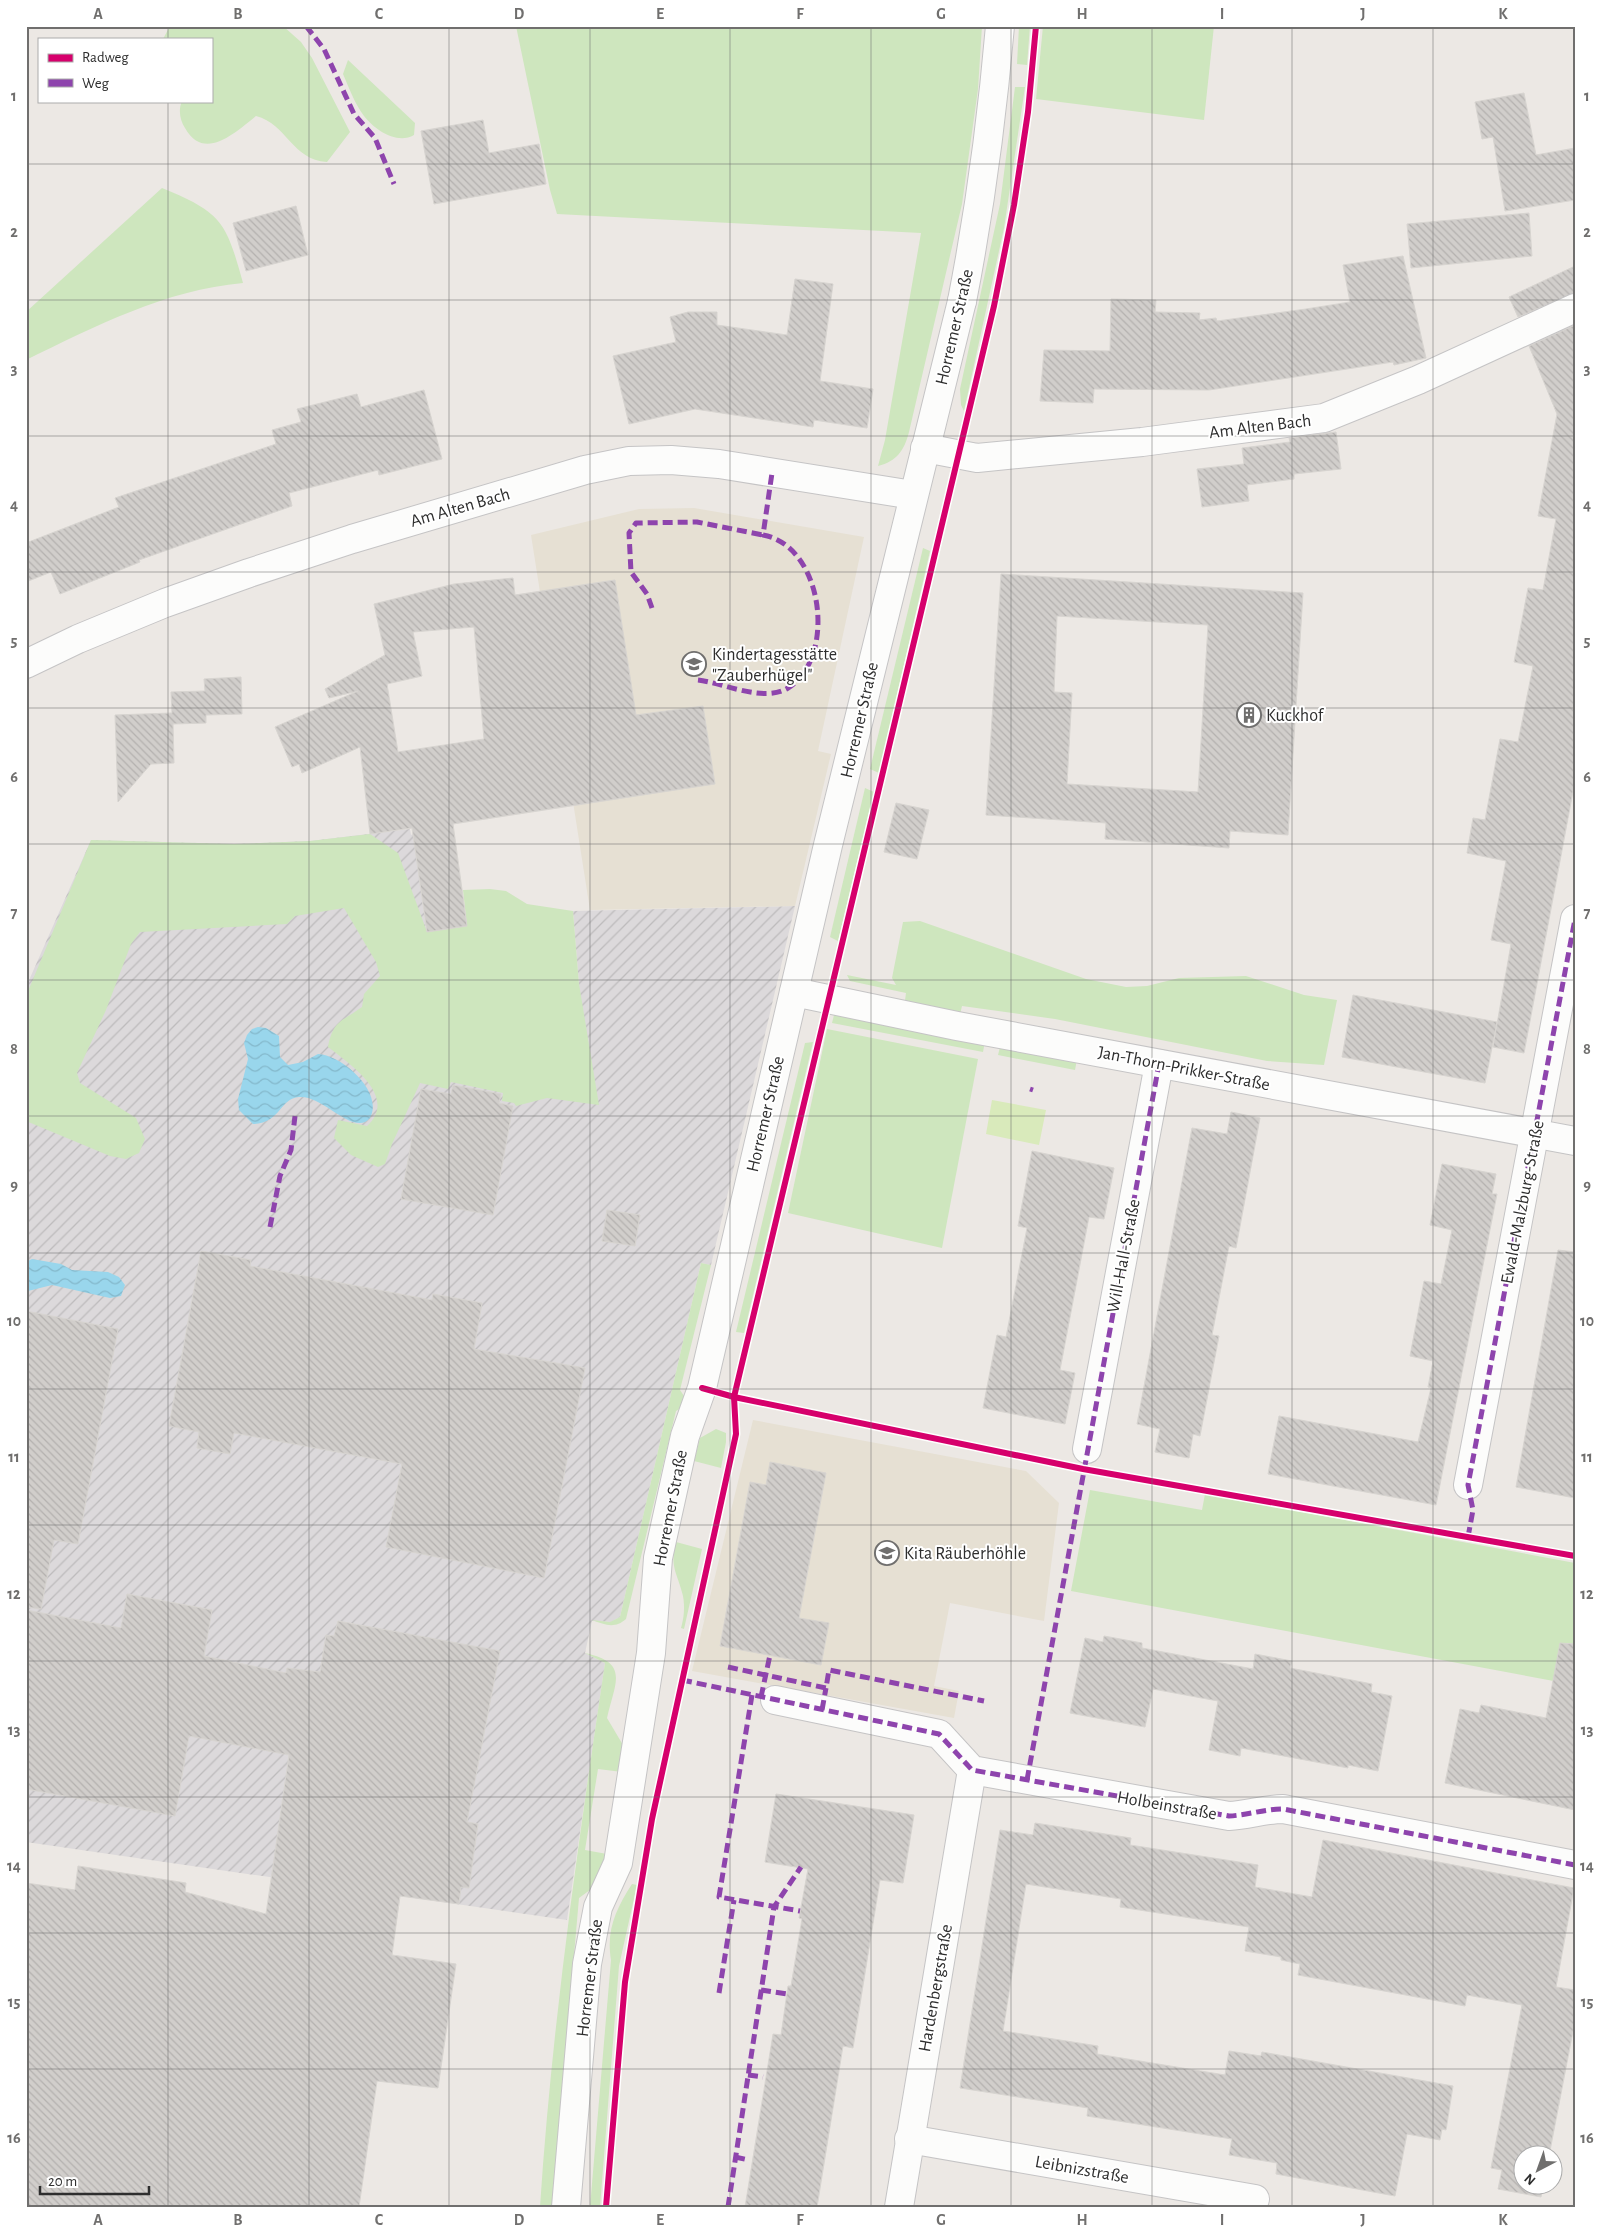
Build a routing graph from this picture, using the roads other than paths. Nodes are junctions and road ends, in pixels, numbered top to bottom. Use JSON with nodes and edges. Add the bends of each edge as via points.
{"nodes":[{"id":1,"x":1000,"y":26,"type":"edge"},
{"id":2,"x":1575,"y":308,"type":"edge"},
{"id":3,"x":925,"y":448,"type":"junction"},
{"id":4,"x":914,"y":495,"type":"junction"},
{"id":5,"x":26,"y":664,"type":"edge"},
{"id":6,"x":1575,"y":919,"type":"edge"},
{"id":7,"x":794,"y":992,"type":"junction"},
{"id":8,"x":1160,"y":1064,"type":"junction"},
{"id":9,"x":1535,"y":1133,"type":"junction"},
{"id":10,"x":1575,"y":1141,"type":"edge"},
{"id":11,"x":1087,"y":1448,"type":"dead end"},
{"id":12,"x":1468,"y":1486,"type":"dead end"},
{"id":13,"x":776,"y":1700,"type":"dead end"},
{"id":14,"x":972,"y":1770,"type":"junction"},
{"id":15,"x":1575,"y":1865,"type":"edge"},
{"id":16,"x":909,"y":2139,"type":"junction"},
{"id":17,"x":1255,"y":2200,"type":"dead end"},
{"id":18,"x":566,"y":2207,"type":"edge"},
{"id":19,"x":899,"y":2207,"type":"edge"}],
"edges":[{"from":1,"to":3,"type":"street","name":"Horremer Straße","via":[[982,194],[962,300]]},
{"from":2,"to":3,"type":"street","name":"Am Alten Bach","via":[[1452,366],[1324,418],[1142,442],[977,458]]},
{"from":3,"to":4,"type":"street","name":"Horremer Straße"},
{"from":4,"to":5,"type":"street","name":"Am Alten Bach","via":[[719,464],[629,461],[586,470],[352,538],[165,603]]},
{"from":4,"to":7,"type":"street","name":"Horremer Straße"},
{"from":6,"to":9,"type":"street","name":"Ewald-Malzburg-Straße"},
{"from":7,"to":8,"type":"street","name":"Jan-Thorn-Prikker-Straße"},
{"from":7,"to":18,"type":"street","name":"Horremer Straße","via":[[702,1388],[684,1436],[658,1558],[651,1653],[618,1863],[598,1907],[587,1964]]},
{"from":8,"to":9,"type":"street","name":"Jan-Thorn-Prikker-Straße"},
{"from":8,"to":11,"type":"street","name":"Will-Hall-Straße"},
{"from":9,"to":10,"type":"street","name":"Jan-Thorn-Prikker-Straße"},
{"from":9,"to":12,"type":"street","name":"Ewald-Malzburg-Straße"},
{"from":13,"to":14,"type":"street","via":[[939,1734]]},
{"from":14,"to":15,"type":"street","name":"Holbeinstraße","via":[[1229,1816],[1269,1808],[1283,1809]]},
{"from":14,"to":16,"type":"street","name":"Hardenbergstraße"},
{"from":16,"to":17,"type":"street","name":"Leibnizstraße"},
{"from":16,"to":19,"type":"street","name":"Hardenbergstraße"}]}
